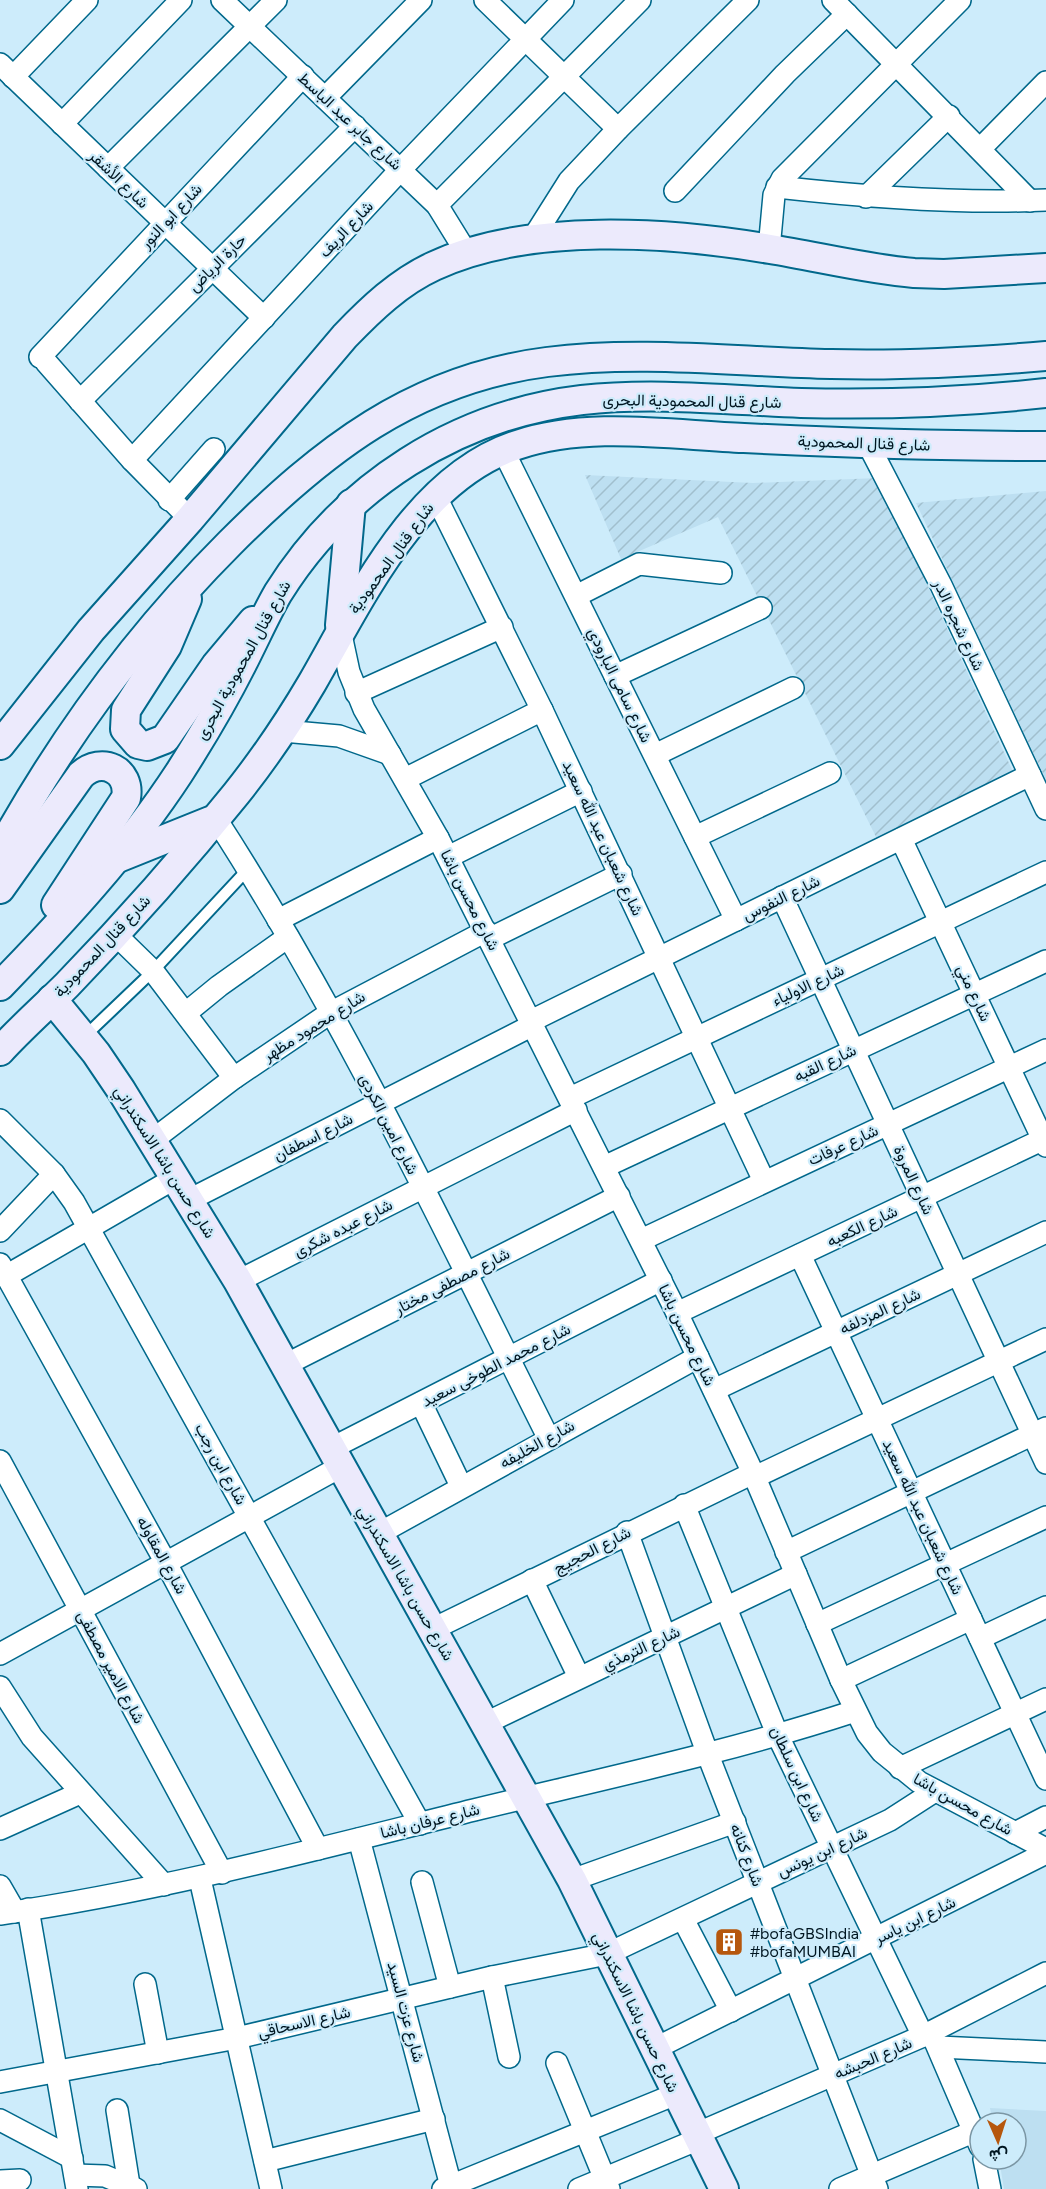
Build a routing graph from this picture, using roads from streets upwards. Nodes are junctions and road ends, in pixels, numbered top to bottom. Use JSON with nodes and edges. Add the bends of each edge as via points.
{"nodes":[{"id":1,"x":87,"y":0,"type":"edge"},
{"id":2,"x":181,"y":0,"type":"edge"},
{"id":3,"x":222,"y":0,"type":"edge"},
{"id":4,"x":276,"y":0,"type":"edge"},
{"id":5,"x":421,"y":0,"type":"edge"},
{"id":6,"x":486,"y":0,"type":"edge"},
{"id":7,"x":563,"y":0,"type":"edge"},
{"id":8,"x":640,"y":0,"type":"edge"},
{"id":9,"x":748,"y":0,"type":"edge"},
{"id":10,"x":960,"y":0,"type":"edge"},
{"id":11,"x":840,"y":7,"type":"edge"},
{"id":12,"x":249,"y":27,"type":"junction"},
{"id":13,"x":525,"y":39,"type":"junction"},
{"id":14,"x":897,"y":63,"type":"junction"},
{"id":15,"x":6,"y":70,"type":"edge"},
{"id":16,"x":303,"y":76,"type":"junction"},
{"id":17,"x":564,"y":77,"type":"junction"},
{"id":18,"x":1046,"y":82,"type":"edge"},
{"id":19,"x":326,"y":98,"type":"junction"},
{"id":20,"x":949,"y":116,"type":"junction"},
{"id":21,"x":62,"y":124,"type":"junction"},
{"id":22,"x":355,"y":126,"type":"junction"},
{"id":23,"x":618,"y":129,"type":"junction"},
{"id":24,"x":981,"y":148,"type":"junction"},
{"id":25,"x":108,"y":168,"type":"junction"},
{"id":26,"x":401,"y":169,"type":"junction"},
{"id":27,"x":777,"y":187,"type":"junction"},
{"id":28,"x":675,"y":191,"type":"dead end"},
{"id":29,"x":866,"y":197,"type":"junction"},
{"id":30,"x":1038,"y":200,"type":"edge"},
{"id":31,"x":437,"y":205,"type":"junction"},
{"id":32,"x":165,"y":223,"type":"junction"},
{"id":33,"x":533,"y":238,"type":"junction"},
{"id":34,"x":769,"y":249,"type":"junction"},
{"id":35,"x":466,"y":252,"type":"junction"},
{"id":36,"x":212,"y":268,"type":"junction"},
{"id":37,"x":1046,"y":268,"type":"edge"},
{"id":38,"x":264,"y":318,"type":"junction"},
{"id":39,"x":1046,"y":356,"type":"edge"},
{"id":40,"x":1046,"y":393,"type":"edge"},
{"id":41,"x":80,"y":401,"type":"junction"},
{"id":42,"x":868,"y":444,"type":"junction"},
{"id":43,"x":1046,"y":447,"type":"edge"},
{"id":44,"x":214,"y":449,"type":"dead end"},
{"id":45,"x":502,"y":450,"type":"junction"},
{"id":46,"x":132,"y":460,"type":"junction"},
{"id":47,"x":436,"y":497,"type":"junction"},
{"id":48,"x":169,"y":500,"type":"junction"},
{"id":49,"x":351,"y":504,"type":"junction"},
{"id":50,"x":190,"y":519,"type":"junction"},
{"id":51,"x":721,"y":573,"type":"dead end"},
{"id":52,"x":192,"y":582,"type":"junction"},
{"id":53,"x":576,"y":596,"type":"junction"},
{"id":54,"x":761,"y":608,"type":"dead end"},
{"id":55,"x":268,"y":610,"type":"junction"},
{"id":56,"x":502,"y":627,"type":"junction"},
{"id":57,"x":340,"y":630,"type":"junction"},
{"id":58,"x":615,"y":676,"type":"junction"},
{"id":59,"x":793,"y":688,"type":"dead end"},
{"id":60,"x":356,"y":693,"type":"junction"},
{"id":61,"x":542,"y":710,"type":"junction"},
{"id":62,"x":282,"y":732,"type":"junction"},
{"id":63,"x":0,"y":745,"type":"edge"},
{"id":64,"x":391,"y":754,"type":"junction"},
{"id":65,"x":654,"y":755,"type":"junction"},
{"id":66,"x":830,"y":773,"type":"dead end"},
{"id":67,"x":1030,"y":775,"type":"junction"},
{"id":68,"x":405,"y":779,"type":"junction"},
{"id":69,"x":581,"y":791,"type":"junction"},
{"id":70,"x":1046,"y":809,"type":"edge"},
{"id":71,"x":216,"y":819,"type":"junction"},
{"id":72,"x":695,"y":837,"type":"junction"},
{"id":73,"x":438,"y":838,"type":"junction"},
{"id":74,"x":901,"y":839,"type":"junction"},
{"id":75,"x":0,"y":851,"type":"edge"},
{"id":76,"x":448,"y":857,"type":"junction"},
{"id":77,"x":118,"y":858,"type":"junction"},
{"id":78,"x":1046,"y":872,"type":"edge"},
{"id":79,"x":621,"y":874,"type":"junction"},
{"id":80,"x":0,"y":889,"type":"edge"},
{"id":81,"x":782,"y":897,"type":"junction"},
{"id":82,"x":736,"y":920,"type":"junction"},
{"id":83,"x":941,"y":922,"type":"junction"},
{"id":84,"x":283,"y":928,"type":"junction"},
{"id":85,"x":114,"y":933,"type":"junction"},
{"id":86,"x":488,"y":935,"type":"junction"},
{"id":87,"x":660,"y":957,"type":"junction"},
{"id":88,"x":26,"y":959,"type":"junction"},
{"id":89,"x":1046,"y":960,"type":"edge"},
{"id":90,"x":820,"y":979,"type":"junction"},
{"id":91,"x":0,"y":986,"type":"edge"},
{"id":92,"x":974,"y":994,"type":"junction"},
{"id":93,"x":52,"y":999,"type":"junction"},
{"id":94,"x":186,"y":1013,"type":"junction"},
{"id":95,"x":330,"y":1013,"type":"junction"},
{"id":96,"x":532,"y":1023,"type":"junction"},
{"id":97,"x":698,"y":1037,"type":"junction"},
{"id":98,"x":853,"y":1050,"type":"junction"},
{"id":99,"x":1046,"y":1050,"type":"edge"},
{"id":100,"x":0,"y":1051,"type":"edge"},
{"id":101,"x":1009,"y":1068,"type":"junction"},
{"id":102,"x":234,"y":1078,"type":"junction"},
{"id":103,"x":379,"y":1102,"type":"junction"},
{"id":104,"x":573,"y":1104,"type":"junction"},
{"id":105,"x":730,"y":1107,"type":"junction"},
{"id":106,"x":0,"y":1120,"type":"edge"},
{"id":107,"x":888,"y":1124,"type":"junction"},
{"id":108,"x":154,"y":1139,"type":"junction"},
{"id":109,"x":1045,"y":1141,"type":"edge"},
{"id":110,"x":604,"y":1167,"type":"junction"},
{"id":111,"x":54,"y":1174,"type":"junction"},
{"id":112,"x":764,"y":1181,"type":"junction"},
{"id":113,"x":422,"y":1188,"type":"junction"},
{"id":114,"x":183,"y":1189,"type":"junction"},
{"id":115,"x":619,"y":1196,"type":"junction"},
{"id":116,"x":922,"y":1197,"type":"junction"},
{"id":117,"x":89,"y":1228,"type":"junction"},
{"id":118,"x":0,"y":1231,"type":"edge"},
{"id":119,"x":1046,"y":1232,"type":"edge"},
{"id":120,"x":641,"y":1240,"type":"junction"},
{"id":121,"x":800,"y":1255,"type":"junction"},
{"id":122,"x":3,"y":1270,"type":"edge"},
{"id":123,"x":465,"y":1274,"type":"junction"},
{"id":124,"x":958,"y":1274,"type":"junction"},
{"id":125,"x":661,"y":1280,"type":"junction"},
{"id":126,"x":238,"y":1281,"type":"junction"},
{"id":127,"x":677,"y":1313,"type":"junction"},
{"id":128,"x":836,"y":1332,"type":"junction"},
{"id":129,"x":1046,"y":1339,"type":"edge"},
{"id":130,"x":698,"y":1357,"type":"junction"},
{"id":131,"x":508,"y":1359,"type":"junction"},
{"id":132,"x":998,"y":1361,"type":"junction"},
{"id":133,"x":285,"y":1365,"type":"junction"},
{"id":134,"x":714,"y":1390,"type":"junction"},
{"id":135,"x":421,"y":1403,"type":"junction"},
{"id":136,"x":877,"y":1418,"type":"junction"},
{"id":137,"x":1039,"y":1431,"type":"edge"},
{"id":138,"x":548,"y":1437,"type":"junction"},
{"id":139,"x":335,"y":1458,"type":"junction"},
{"id":140,"x":0,"y":1461,"type":"edge"},
{"id":141,"x":1046,"y":1463,"type":"edge"},
{"id":142,"x":754,"y":1475,"type":"junction"},
{"id":143,"x":461,"y":1486,"type":"junction"},
{"id":144,"x":911,"y":1492,"type":"junction"},
{"id":145,"x":684,"y":1505,"type":"junction"},
{"id":146,"x":1046,"y":1516,"type":"edge"},
{"id":147,"x":250,"y":1517,"type":"junction"},
{"id":148,"x":627,"y":1532,"type":"junction"},
{"id":149,"x":378,"y":1534,"type":"junction"},
{"id":150,"x":786,"y":1552,"type":"junction"},
{"id":151,"x":166,"y":1563,"type":"junction"},
{"id":152,"x":945,"y":1564,"type":"junction"},
{"id":153,"x":796,"y":1574,"type":"junction"},
{"id":154,"x":532,"y":1580,"type":"junction"},
{"id":155,"x":1046,"y":1607,"type":"edge"},
{"id":156,"x":726,"y":1608,"type":"junction"},
{"id":157,"x":81,"y":1611,"type":"junction"},
{"id":158,"x":817,"y":1624,"type":"junction"},
{"id":159,"x":433,"y":1629,"type":"junction"},
{"id":160,"x":975,"y":1629,"type":"junction"},
{"id":161,"x":665,"y":1637,"type":"junction"},
{"id":162,"x":0,"y":1654,"type":"edge"},
{"id":163,"x":579,"y":1677,"type":"junction"},
{"id":164,"x":841,"y":1680,"type":"junction"},
{"id":165,"x":0,"y":1687,"type":"edge"},
{"id":166,"x":1046,"y":1699,"type":"edge"},
{"id":167,"x":855,"y":1711,"type":"junction"},
{"id":168,"x":1016,"y":1714,"type":"junction"},
{"id":169,"x":486,"y":1723,"type":"junction"},
{"id":170,"x":778,"y":1736,"type":"junction"},
{"id":171,"x":708,"y":1755,"type":"junction"},
{"id":172,"x":900,"y":1768,"type":"junction"},
{"id":173,"x":1046,"y":1779,"type":"edge"},
{"id":174,"x":936,"y":1791,"type":"junction"},
{"id":175,"x":80,"y":1793,"type":"junction"},
{"id":176,"x":526,"y":1797,"type":"junction"},
{"id":177,"x":1046,"y":1817,"type":"edge"},
{"id":178,"x":735,"y":1822,"type":"junction"},
{"id":179,"x":420,"y":1824,"type":"junction"},
{"id":180,"x":0,"y":1829,"type":"edge"},
{"id":181,"x":1015,"y":1833,"type":"junction"},
{"id":182,"x":359,"y":1839,"type":"junction"},
{"id":183,"x":832,"y":1848,"type":"junction"},
{"id":184,"x":318,"y":1849,"type":"junction"},
{"id":185,"x":1046,"y":1851,"type":"edge"},
{"id":186,"x":222,"y":1873,"type":"junction"},
{"id":187,"x":200,"y":1879,"type":"junction"},
{"id":188,"x":572,"y":1880,"type":"junction"},
{"id":189,"x":422,"y":1882,"type":"dead end"},
{"id":190,"x":757,"y":1882,"type":"junction"},
{"id":191,"x":164,"y":1885,"type":"junction"},
{"id":192,"x":0,"y":1886,"type":"edge"},
{"id":193,"x":14,"y":1912,"type":"edge"},
{"id":194,"x":683,"y":1919,"type":"junction"},
{"id":195,"x":876,"y":1939,"type":"junction"},
{"id":196,"x":607,"y":1954,"type":"junction"},
{"id":197,"x":1046,"y":1973,"type":"edge"},
{"id":198,"x":492,"y":1977,"type":"junction"},
{"id":199,"x":795,"y":1979,"type":"junction"},
{"id":200,"x":146,"y":1984,"type":"dead end"},
{"id":201,"x":450,"y":1987,"type":"junction"},
{"id":202,"x":402,"y":1998,"type":"junction"},
{"id":203,"x":731,"y":2011,"type":"junction"},
{"id":204,"x":237,"y":2038,"type":"junction"},
{"id":205,"x":931,"y":2039,"type":"junction"},
{"id":206,"x":654,"y":2049,"type":"junction"},
{"id":207,"x":1046,"y":2052,"type":"edge"},
{"id":208,"x":158,"y":2053,"type":"junction"},
{"id":209,"x":509,"y":2057,"type":"dead end"},
{"id":210,"x":557,"y":2063,"type":"dead end"},
{"id":211,"x":58,"y":2071,"type":"junction"},
{"id":212,"x":832,"y":2076,"type":"junction"},
{"id":213,"x":0,"y":2082,"type":"edge"},
{"id":214,"x":676,"y":2094,"type":"junction"},
{"id":215,"x":117,"y":2110,"type":"dead end"},
{"id":216,"x":968,"y":2118,"type":"edge"},
{"id":217,"x":434,"y":2119,"type":"junction"},
{"id":218,"x":0,"y":2121,"type":"edge"},
{"id":219,"x":585,"y":2132,"type":"junction"},
{"id":220,"x":698,"y":2137,"type":"junction"},
{"id":221,"x":968,"y":2143,"type":"edge"},
{"id":222,"x":265,"y":2161,"type":"junction"},
{"id":223,"x":986,"y":2171,"type":"edge"},
{"id":224,"x":75,"y":2174,"type":"edge"},
{"id":225,"x":482,"y":2182,"type":"edge"},
{"id":226,"x":874,"y":2182,"type":"edge"},
{"id":227,"x":607,"y":2184,"type":"edge"},
{"id":228,"x":132,"y":2187,"type":"edge"},
{"id":229,"x":447,"y":2187,"type":"edge"},
{"id":230,"x":272,"y":2189,"type":"edge"},
{"id":231,"x":579,"y":2189,"type":"edge"},
{"id":232,"x":724,"y":2189,"type":"edge"},
{"id":233,"x":840,"y":2189,"type":"edge"},
{"id":234,"x":990,"y":2189,"type":"edge"}],
"edges":[{"from":1,"to":15,"type":"street"},
{"from":2,"to":21,"type":"street"},
{"from":3,"to":12,"type":"street","name":"شارع جابر عبد الباسط"},
{"from":4,"to":12,"type":"street"},
{"from":5,"to":19,"type":"street"},
{"from":6,"to":13,"type":"street"},
{"from":7,"to":13,"type":"street","name":"شارع الريف"},
{"from":8,"to":17,"type":"street"},
{"from":9,"to":23,"type":"street"},
{"from":10,"to":14,"type":"street"},
{"from":11,"to":14,"type":"street"},
{"from":11,"to":28,"type":"street","via":[[777,82]]},
{"from":12,"to":16,"type":"street","name":"شارع جابر عبد الباسط"},
{"from":12,"to":25,"type":"street"},
{"from":13,"to":17,"type":"street"},
{"from":13,"to":26,"type":"street","name":"شارع الريف"},
{"from":14,"to":20,"type":"street"},
{"from":14,"to":27,"type":"street"},
{"from":15,"to":21,"type":"street","name":"شارع الأشقر"},
{"from":16,"to":19,"type":"street","name":"شارع جابر عبد الباسط"},
{"from":16,"to":32,"type":"street","name":"شارع ابو النور"},
{"from":17,"to":23,"type":"street"},
{"from":17,"to":31,"type":"street"},
{"from":18,"to":24,"type":"street"},
{"from":19,"to":22,"type":"street","name":"شارع جابر عبد الباسط"},
{"from":20,"to":24,"type":"street"},
{"from":20,"to":29,"type":"street"},
{"from":21,"to":25,"type":"street","name":"شارع الأشقر"},
{"from":22,"to":26,"type":"street","name":"شارع جابر عبد الباسط"},
{"from":22,"to":36,"type":"street","name":"حارة الرياض"},
{"from":23,"to":33,"type":"street","via":[[569,181]]},
{"from":24,"to":30,"type":"street"},
{"from":25,"to":32,"type":"street","name":"شارع الأشقر"},
{"from":26,"to":31,"type":"street","name":"شارع جابر عبد الباسط"},
{"from":26,"to":38,"type":"street","name":"شارع الريف"},
{"from":27,"to":29,"type":"street"},
{"from":27,"to":34,"type":"street"},
{"from":29,"to":30,"type":"street"},
{"from":31,"to":35,"type":"street","name":"شارع جابر عبد الباسط"},
{"from":32,"to":36,"type":"street","name":"شارع الأشقر"},
{"from":32,"to":41,"type":"street","name":"شارع ابو النور","via":[[43,360]]},
{"from":33,"to":34,"type":"street","via":[[652,237]]},
{"from":33,"to":35,"type":"street"},
{"from":34,"to":37,"type":"street","via":[[914,273]]},
{"from":35,"to":50,"type":"street","via":[[399,286],[371,309]]},
{"from":36,"to":38,"type":"street","name":"شارع الأشقر"},
{"from":36,"to":41,"type":"street","name":"حارة الرياض"},
{"from":38,"to":46,"type":"street","name":"شارع الريف"},
{"from":39,"to":52,"type":"street","via":[[886,365],[623,357],[544,362],[506,369],[431,393],[361,429],[299,477]]},
{"from":40,"to":49,"type":"street","name":"شارع قنال المحمودية البحرى","via":[[946,402],[627,398],[573,402],[531,410],[459,434],[396,468]]},
{"from":41,"to":46,"type":"street"},
{"from":42,"to":43,"type":"street","name":"شارع قنال المحمودية"},
{"from":42,"to":45,"type":"street","name":"شارع قنال المحمودية","via":[[595,432],[553,436]]},
{"from":42,"to":67,"type":"street","name":"شارع شجره الدر","via":[[941,585]]},
{"from":44,"to":48,"type":"street"},
{"from":45,"to":47,"type":"street","name":"شارع قنال المحمودية","via":[[467,470]]},
{"from":45,"to":53,"type":"street","name":"شارع سامى البارودي"},
{"from":46,"to":48,"type":"street"},
{"from":47,"to":56,"type":"street","name":"شارع شعبان عبد الله سعيد"},
{"from":47,"to":57,"type":"street","name":"شارع قنال المحمودية","via":[[388,557]]},
{"from":48,"to":50,"type":"street"},
{"from":49,"to":55,"type":"street","name":"شارع قنال المحمودية البحرى","via":[[306,552]]},
{"from":49,"to":57,"type":"street"},
{"from":50,"to":63,"type":"street","via":[[91,630]]},
{"from":51,"to":53,"type":"street","via":[[639,564]]},
{"from":52,"to":55,"type":"street","via":[[177,626],[126,710],[124,729],[138,744],[157,744],[165,739],[234,641]]},
{"from":52,"to":75,"type":"street","via":[[90,706]]},
{"from":53,"to":58,"type":"street","name":"شارع سامى البارودي"},
{"from":54,"to":58,"type":"street"},
{"from":55,"to":77,"type":"street","name":"شارع قنال المحمودية البحرى","via":[[203,735]]},
{"from":56,"to":60,"type":"street"},
{"from":56,"to":61,"type":"street","name":"شارع شعبان عبد الله سعيد"},
{"from":57,"to":60,"type":"street","name":"شارع محسن باشا"},
{"from":57,"to":62,"type":"street","name":"شارع قنال المحمودية"},
{"from":58,"to":65,"type":"street","name":"شارع سامى البارودي"},
{"from":59,"to":65,"type":"street"},
{"from":60,"to":64,"type":"street","name":"شارع محسن باشا"},
{"from":61,"to":68,"type":"street"},
{"from":61,"to":69,"type":"street","name":"شارع شعبان عبد الله سعيد"},
{"from":62,"to":64,"type":"street","via":[[339,736]]},
{"from":62,"to":71,"type":"street","name":"شارع قنال المحمودية"},
{"from":64,"to":68,"type":"street","name":"شارع محسن باشا"},
{"from":65,"to":72,"type":"street","name":"شارع سامى البارودي"},
{"from":66,"to":72,"type":"street"},
{"from":67,"to":70,"type":"street","name":"شارع شجره الدر"},
{"from":67,"to":74,"type":"street","name":"شارع النفوس"},
{"from":68,"to":73,"type":"street","name":"شارع محسن باشا"},
{"from":69,"to":76,"type":"street"},
{"from":69,"to":79,"type":"street","name":"شارع شعبان عبد الله سعيد"},
{"from":71,"to":77,"type":"street"},
{"from":71,"to":84,"type":"street","name":"شارع امين الكردى"},
{"from":71,"to":85,"type":"street","name":"شارع قنال المحمودية"},
{"from":72,"to":82,"type":"street","name":"شارع سامى البارودي"},
{"from":73,"to":76,"type":"street","name":"شارع محسن باشا"},
{"from":73,"to":84,"type":"street"},
{"from":74,"to":81,"type":"street","name":"شارع النفوس"},
{"from":74,"to":83,"type":"street","name":"شارع مني"},
{"from":76,"to":86,"type":"street","name":"شارع محسن باشا"},
{"from":77,"to":88,"type":"street","name":"شارع قنال المحمودية البحرى"},
{"from":78,"to":83,"type":"street","name":"شارع الاولياء"},
{"from":79,"to":86,"type":"street","name":"شارع محمود مظهر"},
{"from":79,"to":87,"type":"street","name":"شارع شعبان عبد الله سعيد"},
{"from":80,"to":88,"type":"street","via":[[81,775],[102,765],[122,775],[126,798]]},
{"from":81,"to":82,"type":"street","name":"شارع النفوس"},
{"from":81,"to":90,"type":"street","name":"شارع المروة"},
{"from":82,"to":87,"type":"street","name":"شارع النفوس"},
{"from":83,"to":90,"type":"street","name":"شارع الاولياء"},
{"from":83,"to":92,"type":"street","name":"شارع مني"},
{"from":84,"to":94,"type":"street"},
{"from":84,"to":95,"type":"street","name":"شارع امين الكردى"},
{"from":85,"to":93,"type":"street","name":"شارع قنال المحمودية"},
{"from":85,"to":94,"type":"street","via":[[153,971]]},
{"from":86,"to":95,"type":"street","name":"شارع محمود مظهر"},
{"from":86,"to":96,"type":"street","name":"شارع محسن باشا"},
{"from":87,"to":96,"type":"street","name":"شارع النفوس"},
{"from":87,"to":97,"type":"street","name":"شارع شعبان عبد الله سعيد"},
{"from":88,"to":91,"type":"street","name":"شارع قنال المحمودية البحرى"},
{"from":89,"to":92,"type":"street","name":"شارع القبه"},
{"from":90,"to":97,"type":"street","name":"شارع الاولياء"},
{"from":90,"to":98,"type":"street","name":"شارع المروة"},
{"from":92,"to":98,"type":"street","name":"شارع القبه"},
{"from":92,"to":101,"type":"street","name":"شارع مني"},
{"from":93,"to":100,"type":"street","name":"شارع قنال المحمودية"},
{"from":93,"to":108,"type":"street","name":"شارع حسن باشا الاسكندراني","via":[[84,1037]]},
{"from":94,"to":102,"type":"street"},
{"from":95,"to":102,"type":"street","name":"شارع محمود مظهر"},
{"from":95,"to":103,"type":"street","name":"شارع امين الكردى"},
{"from":96,"to":103,"type":"street","name":"شارع اسطفان"},
{"from":96,"to":104,"type":"street","name":"شارع محسن باشا"},
{"from":97,"to":104,"type":"street","name":"شارع الاولياء"},
{"from":97,"to":105,"type":"street","name":"شارع شعبان عبد الله سعيد"},
{"from":98,"to":105,"type":"street","name":"شارع القبه"},
{"from":98,"to":107,"type":"street","name":"شارع المروة"},
{"from":99,"to":101,"type":"street","name":"شارع عرفات"},
{"from":101,"to":107,"type":"street","name":"شارع عرفات"},
{"from":101,"to":109,"type":"street","name":"شارع مني"},
{"from":102,"to":108,"type":"street","name":"شارع محمود مظهر"},
{"from":103,"to":113,"type":"street","name":"شارع امين الكردى"},
{"from":103,"to":114,"type":"street","name":"شارع اسطفان"},
{"from":104,"to":110,"type":"street","name":"شارع محسن باشا"},
{"from":104,"to":113,"type":"street","name":"شارع عبده شكرى"},
{"from":105,"to":110,"type":"street","name":"شارع القبه"},
{"from":105,"to":112,"type":"street","name":"شارع شعبان عبد الله سعيد"},
{"from":106,"to":111,"type":"street","name":"شارع ابن رجب"},
{"from":107,"to":112,"type":"street","name":"شارع عرفات"},
{"from":107,"to":116,"type":"street","name":"شارع المروة"},
{"from":108,"to":114,"type":"street","name":"شارع حسن باشا الاسكندراني"},
{"from":109,"to":116,"type":"street","name":"شارع الكعبه"},
{"from":110,"to":115,"type":"street","name":"شارع محسن باشا"},
{"from":111,"to":117,"type":"street","name":"شارع ابن رجب"},
{"from":111,"to":118,"type":"street"},
{"from":112,"to":120,"type":"street","name":"شارع عرفات"},
{"from":113,"to":123,"type":"street","name":"شارع امين الكردى"},
{"from":113,"to":126,"type":"street","name":"شارع عبده شكرى"},
{"from":114,"to":117,"type":"street","name":"شارع اسطفان"},
{"from":114,"to":126,"type":"street","name":"شارع حسن باشا الاسكندراني"},
{"from":115,"to":120,"type":"street","name":"شارع محسن باشا"},
{"from":115,"to":123,"type":"street","name":"شارع مصطفى مختار"},
{"from":116,"to":121,"type":"street","name":"شارع الكعبه"},
{"from":116,"to":124,"type":"street","name":"شارع المروة"},
{"from":117,"to":122,"type":"street","name":"شارع اسطفان"},
{"from":117,"to":147,"type":"street","name":"شارع ابن رجب"},
{"from":119,"to":124,"type":"street","name":"شارع المزدلفه"},
{"from":120,"to":125,"type":"street","name":"شارع محسن باشا"},
{"from":121,"to":127,"type":"street","name":"شارع الكعبه"},
{"from":121,"to":128,"type":"street","name":"شارع شعبان عبد الله سعيد"},
{"from":122,"to":151,"type":"street","name":"شارع المقاوله"},
{"from":123,"to":131,"type":"street","name":"شارع امين الكردى"},
{"from":123,"to":133,"type":"street","name":"شارع مصطفى مختار"},
{"from":124,"to":128,"type":"street","name":"شارع المزدلفه"},
{"from":124,"to":132,"type":"street","name":"شارع المروة"},
{"from":125,"to":127,"type":"street","name":"شارع محسن باشا"},
{"from":125,"to":131,"type":"street","name":"شارع محمد الطوخى سعيد"},
{"from":126,"to":133,"type":"street","name":"شارع حسن باشا الاسكندراني"},
{"from":127,"to":130,"type":"street","name":"شارع محسن باشا"},
{"from":128,"to":134,"type":"street","name":"شارع المزدلفه"},
{"from":128,"to":136,"type":"street","name":"شارع شعبان عبد الله سعيد"},
{"from":129,"to":132,"type":"street","name":"شارع الحجيج"},
{"from":130,"to":134,"type":"street","name":"شارع محسن باشا"},
{"from":130,"to":138,"type":"street","name":"شارع الخليفه"},
{"from":131,"to":135,"type":"street","name":"شارع محمد الطوخى سعيد"},
{"from":131,"to":138,"type":"street","name":"شارع امين الكردى"},
{"from":132,"to":136,"type":"street","name":"شارع الحجيج"},
{"from":132,"to":137,"type":"street","name":"شارع المروة"},
{"from":133,"to":139,"type":"street","name":"شارع حسن باشا الاسكندراني"},
{"from":134,"to":142,"type":"street","name":"شارع محسن باشا"},
{"from":135,"to":139,"type":"street","name":"شارع محمد الطوخى سعيد"},
{"from":135,"to":143,"type":"street"},
{"from":136,"to":142,"type":"street","name":"شارع الحجيج"},
{"from":136,"to":144,"type":"street","name":"شارع شعبان عبد الله سعيد"},
{"from":137,"to":141,"type":"street","name":"شارع المروة"},
{"from":137,"to":144,"type":"street"},
{"from":138,"to":143,"type":"street","name":"شارع الخليفه"},
{"from":139,"to":147,"type":"street","name":"شارع محمد الطوخى سعيد"},
{"from":139,"to":149,"type":"street","name":"شارع حسن باشا الاسكندراني"},
{"from":140,"to":157,"type":"street","name":"شارع الامير مصطفى"},
{"from":142,"to":145,"type":"street","name":"شارع الحجيج"},
{"from":142,"to":150,"type":"street","name":"شارع محسن باشا"},
{"from":143,"to":149,"type":"street","name":"شارع الخليفه"},
{"from":144,"to":150,"type":"street"},
{"from":144,"to":152,"type":"street","name":"شارع شعبان عبد الله سعيد"},
{"from":145,"to":148,"type":"street","name":"شارع الحجيج"},
{"from":145,"to":156,"type":"street","name":"شارع ابن سلطان"},
{"from":146,"to":152,"type":"street"},
{"from":147,"to":151,"type":"street","name":"شارع محمد الطوخى سعيد"},
{"from":147,"to":179,"type":"street","name":"شارع ابن رجب"},
{"from":148,"to":154,"type":"street","name":"شارع الحجيج"},
{"from":148,"to":161,"type":"street","name":"شارع كنانه"},
{"from":149,"to":159,"type":"street","name":"شارع حسن باشا الاسكندراني"},
{"from":150,"to":153,"type":"street","name":"شارع محسن باشا"},
{"from":151,"to":157,"type":"street","name":"شارع محمد الطوخى سعيد"},
{"from":151,"to":184,"type":"street","name":"شارع المقاوله"},
{"from":152,"to":158,"type":"street"},
{"from":152,"to":160,"type":"street","name":"شارع شعبان عبد الله سعيد"},
{"from":153,"to":156,"type":"street","name":"شارع الترمذي"},
{"from":153,"to":158,"type":"street","name":"شارع محسن باشا"},
{"from":154,"to":159,"type":"street","name":"شارع الحجيج"},
{"from":154,"to":163,"type":"street"},
{"from":155,"to":160,"type":"street"},
{"from":156,"to":161,"type":"street","name":"شارع الترمذي"},
{"from":156,"to":170,"type":"street","name":"شارع ابن سلطان"},
{"from":157,"to":162,"type":"street","name":"شارع محمد الطوخى سعيد"},
{"from":157,"to":186,"type":"street","name":"شارع الامير مصطفى"},
{"from":158,"to":164,"type":"street","name":"شارع محسن باشا"},
{"from":159,"to":169,"type":"street","name":"شارع حسن باشا الاسكندراني"},
{"from":160,"to":164,"type":"street"},
{"from":160,"to":168,"type":"street","name":"شارع شعبان عبد الله سعيد"},
{"from":161,"to":163,"type":"street","name":"شارع الترمذي"},
{"from":161,"to":171,"type":"street","name":"شارع كنانه"},
{"from":163,"to":169,"type":"street","name":"شارع الترمذي"},
{"from":164,"to":167,"type":"street","name":"شارع محسن باشا"},
{"from":165,"to":175,"type":"street","via":[[32,1737]]},
{"from":166,"to":168,"type":"street"},
{"from":167,"to":170,"type":"street","name":"شارع عرفان باشا"},
{"from":167,"to":172,"type":"street","name":"شارع محسن باشا","via":[[867,1733]]},
{"from":168,"to":172,"type":"street"},
{"from":168,"to":173,"type":"street","name":"شارع شعبان عبد الله سعيد"},
{"from":169,"to":176,"type":"street","name":"شارع حسن باشا الاسكندراني"},
{"from":170,"to":171,"type":"street","name":"شارع عرفان باشا"},
{"from":170,"to":183,"type":"street","name":"شارع ابن سلطان"},
{"from":171,"to":176,"type":"street","name":"شارع عرفان باشا"},
{"from":171,"to":178,"type":"street","name":"شارع كنانه"},
{"from":172,"to":174,"type":"street","name":"شارع محسن باشا"},
{"from":174,"to":181,"type":"street","name":"شارع محسن باشا"},
{"from":174,"to":183,"type":"street","name":"شارع ابن يونس","via":[[914,1807]]},
{"from":175,"to":180,"type":"street"},
{"from":175,"to":191,"type":"street"},
{"from":176,"to":179,"type":"street","name":"شارع عرفان باشا"},
{"from":176,"to":188,"type":"street","name":"شارع حسن باشا الاسكندراني"},
{"from":177,"to":181,"type":"street"},
{"from":178,"to":188,"type":"street"},
{"from":178,"to":190,"type":"street","name":"شارع كنانه"},
{"from":179,"to":182,"type":"street","name":"شارع عرفان باشا"},
{"from":181,"to":185,"type":"street","name":"شارع محسن باشا"},
{"from":182,"to":184,"type":"street","name":"شارع عرفان باشا"},
{"from":182,"to":202,"type":"street","name":"شارع عزت السيد"},
{"from":183,"to":190,"type":"street","name":"شارع ابن يونس"},
{"from":183,"to":195,"type":"street","name":"شارع ابن سلطان"},
{"from":184,"to":186,"type":"street","name":"شارع عرفان باشا"},
{"from":185,"to":195,"type":"street","name":"شارع ابن ياسر"},
{"from":186,"to":187,"type":"street","name":"شارع عرفان باشا"},
{"from":187,"to":191,"type":"street","name":"شارع عرفان باشا"},
{"from":187,"to":204,"type":"street"},
{"from":188,"to":196,"type":"street","name":"شارع حسن باشا الاسكندراني"},
{"from":189,"to":201,"type":"street"},
{"from":190,"to":194,"type":"street","name":"شارع ابن يونس"},
{"from":190,"to":199,"type":"street","name":"شارع كنانه"},
{"from":191,"to":193,"type":"street","name":"شارع عرفان باشا"},
{"from":192,"to":193,"type":"street"},
{"from":193,"to":211,"type":"street"},
{"from":194,"to":196,"type":"street","name":"شارع ابن يونس"},
{"from":194,"to":203,"type":"street"},
{"from":195,"to":199,"type":"street","name":"شارع ابن ياسر"},
{"from":195,"to":205,"type":"street","name":"شارع ابن سلطان"},
{"from":196,"to":198,"type":"street","name":"شارع الاسحاقي"},
{"from":196,"to":206,"type":"street","name":"شارع حسن باشا الاسكندراني"},
{"from":197,"to":205,"type":"street","name":"شارع الحبشه"},
{"from":198,"to":201,"type":"street","name":"شارع الاسحاقي"},
{"from":198,"to":209,"type":"street"},
{"from":199,"to":203,"type":"street","name":"شارع ابن ياسر"},
{"from":199,"to":212,"type":"street","name":"شارع كنانه"},
{"from":200,"to":208,"type":"street"},
{"from":201,"to":202,"type":"street","name":"شارع الاسحاقي"},
{"from":202,"to":204,"type":"street","name":"شارع الاسحاقي"},
{"from":202,"to":217,"type":"street","name":"شارع عزت السيد"},
{"from":203,"to":206,"type":"street","name":"شارع ابن ياسر"},
{"from":204,"to":208,"type":"street","name":"شارع الاسحاقي"},
{"from":204,"to":222,"type":"street"},
{"from":205,"to":207,"type":"street"},
{"from":205,"to":212,"type":"street","name":"شارع الحبشه"},
{"from":205,"to":216,"type":"street","name":"شارع ابن سلطان"},
{"from":206,"to":214,"type":"street","name":"شارع حسن باشا الاسكندراني"},
{"from":208,"to":211,"type":"street","name":"شارع الاسحاقي"},
{"from":210,"to":219,"type":"street"},
{"from":211,"to":213,"type":"street","name":"شارع الاسحاقي"},
{"from":211,"to":224,"type":"street"},
{"from":212,"to":220,"type":"street","name":"شارع الحبشه"},
{"from":212,"to":226,"type":"street","name":"شارع كنانه"},
{"from":214,"to":219,"type":"street"},
{"from":214,"to":220,"type":"street","name":"شارع حسن باشا الاسكندراني"},
{"from":215,"to":228,"type":"street"},
{"from":217,"to":222,"type":"street"},
{"from":217,"to":229,"type":"street","name":"شارع عزت السيد"},
{"from":218,"to":224,"type":"street"},
{"from":219,"to":225,"type":"street"},
{"from":219,"to":227,"type":"street"},
{"from":220,"to":227,"type":"street","name":"شارع الحبشه"},
{"from":220,"to":232,"type":"street","name":"شارع حسن باشا الاسكندراني"},
{"from":221,"to":226,"type":"street"},
{"from":222,"to":230,"type":"street"},
{"from":223,"to":234,"type":"street"},
{"from":224,"to":228,"type":"street","via":[[105,2176]]},
{"from":225,"to":229,"type":"street"},
{"from":226,"to":233,"type":"street"},
{"from":227,"to":231,"type":"street","name":"شارع الحبشه"}]}
